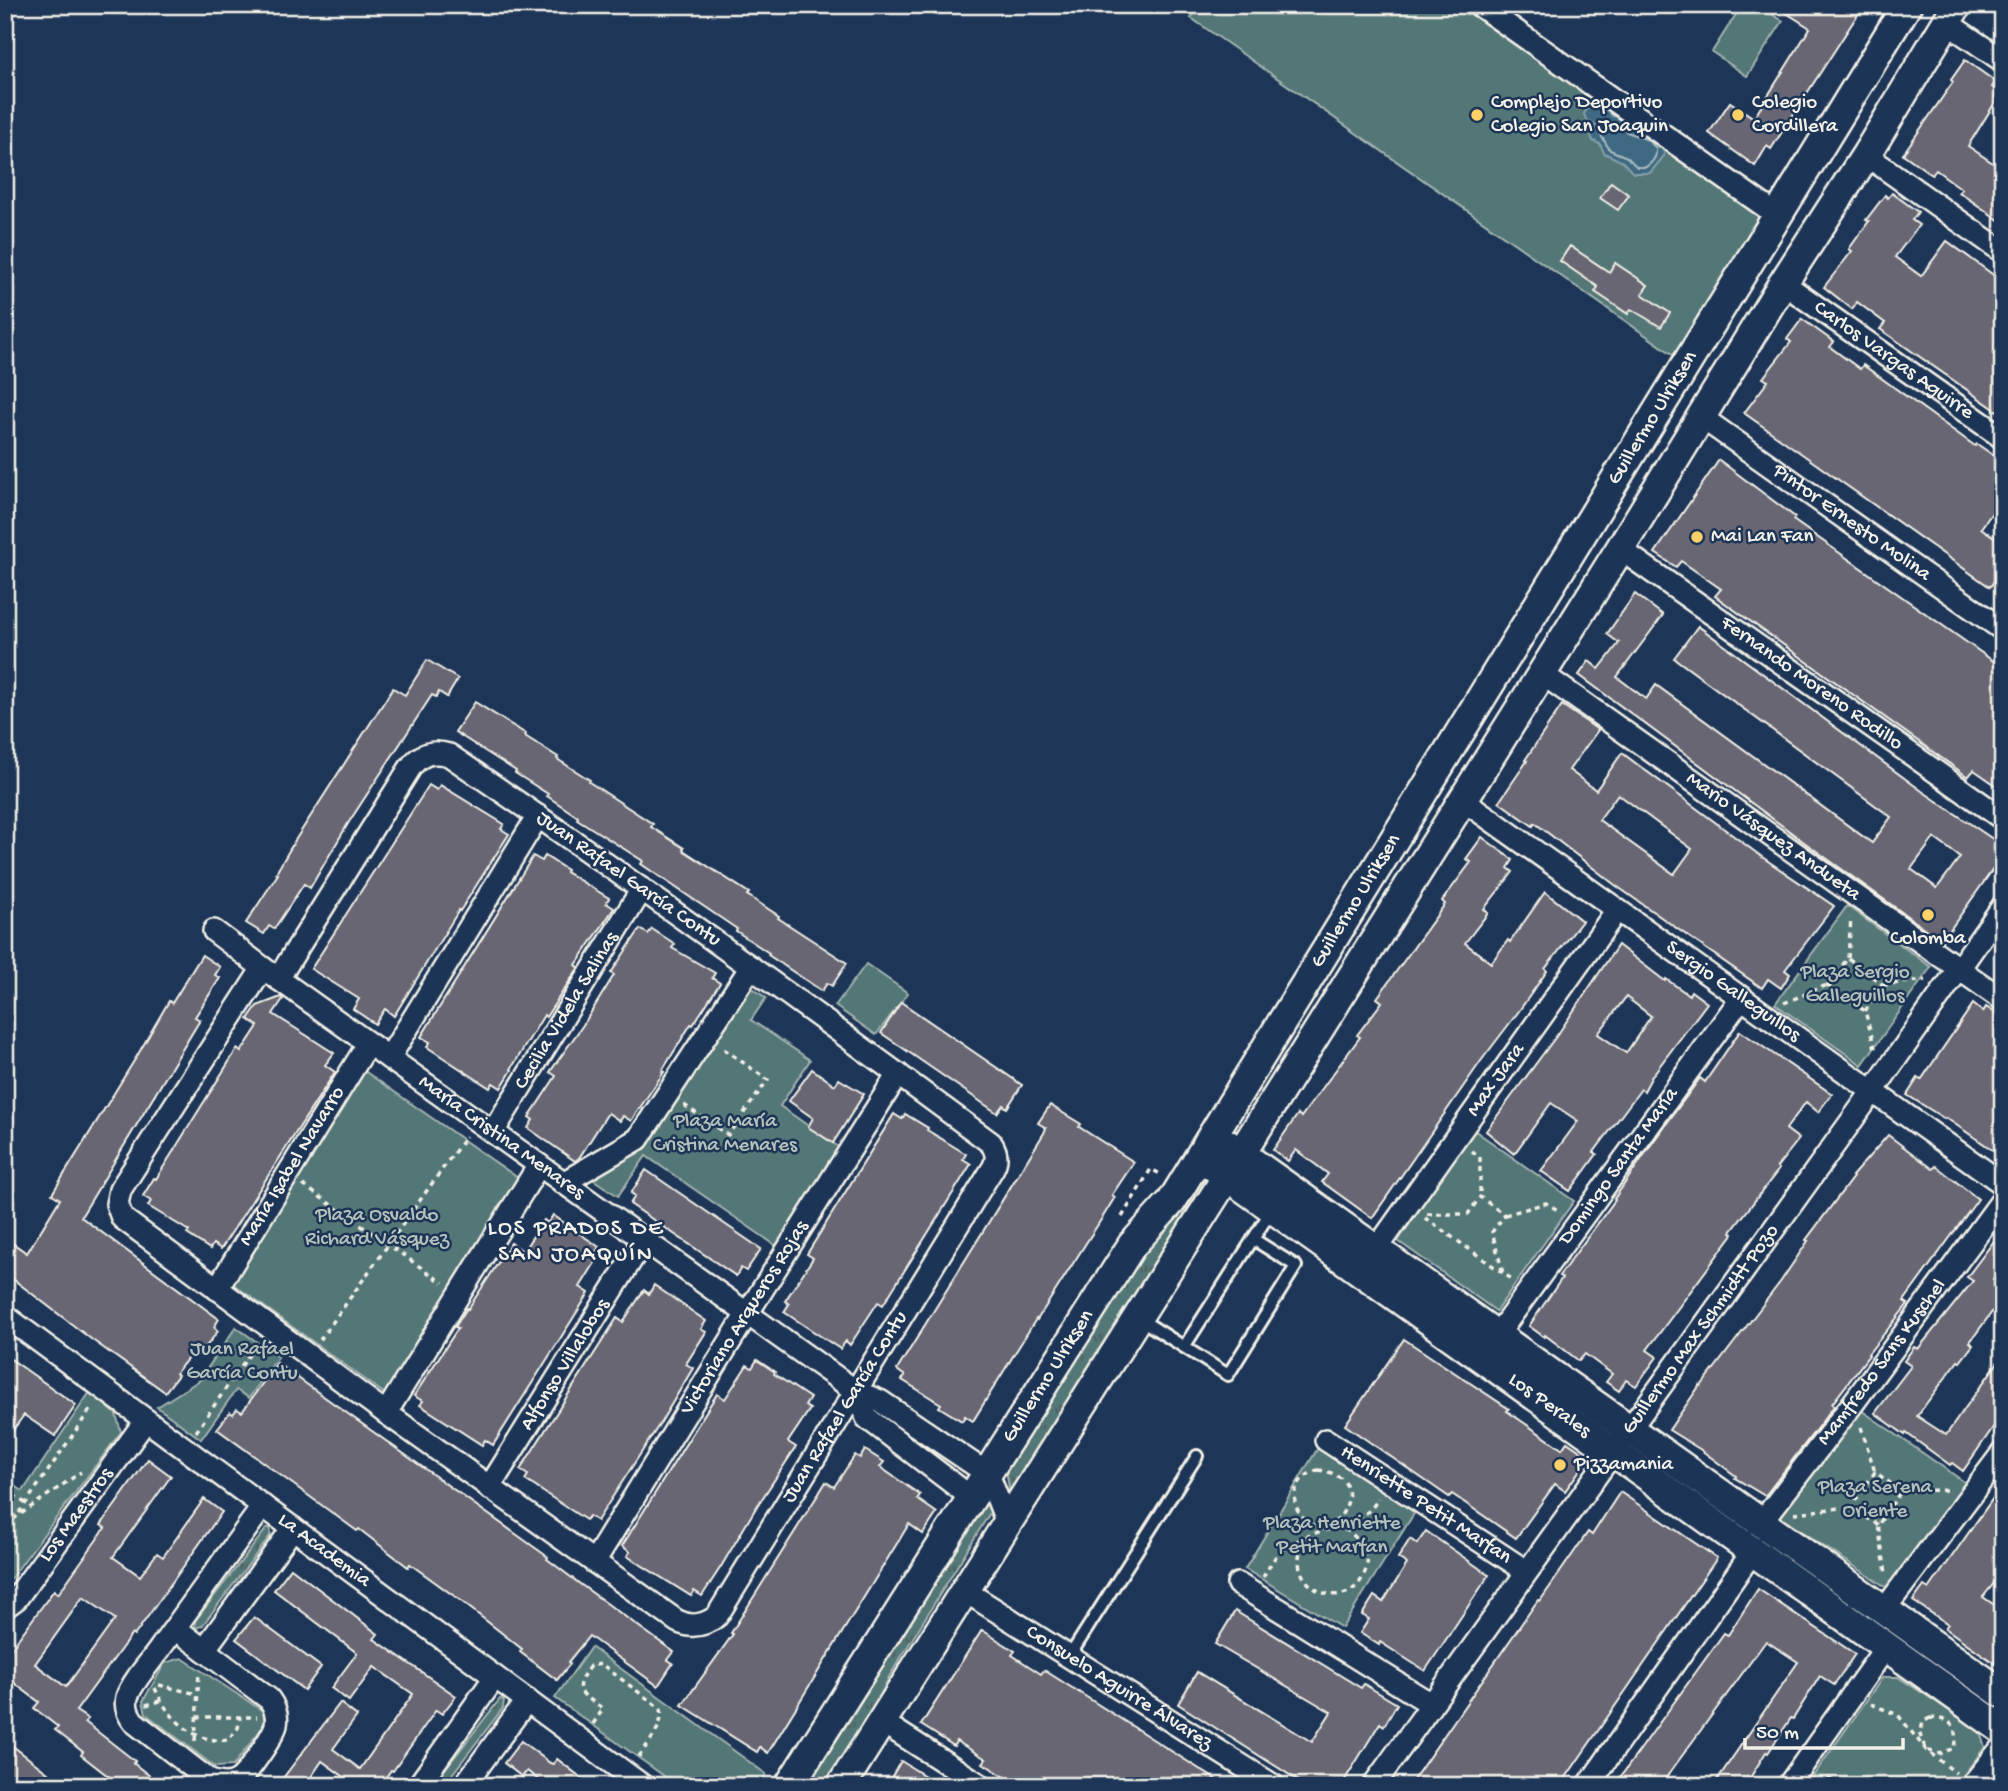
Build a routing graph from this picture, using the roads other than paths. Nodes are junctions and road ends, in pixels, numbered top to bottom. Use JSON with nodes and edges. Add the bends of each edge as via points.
{"nodes":[{"id":1,"x":1479,"y":5,"type":"edge"},
{"id":2,"x":1907,"y":5,"type":"edge"},
{"id":3,"x":1952,"y":13,"type":"edge"},
{"id":4,"x":2003,"y":61,"type":"edge"},
{"id":5,"x":1866,"y":155,"type":"junction"},
{"id":6,"x":1777,"y":215,"type":"junction"},
{"id":7,"x":2003,"y":252,"type":"edge"},
{"id":8,"x":1783,"y":283,"type":"junction"},
{"id":9,"x":1701,"y":416,"type":"junction"},
{"id":10,"x":2003,"y":439,"type":"edge"},
{"id":11,"x":1620,"y":549,"type":"junction"},
{"id":12,"x":2003,"y":630,"type":"edge"},
{"id":13,"x":1541,"y":673,"type":"junction"},
{"id":14,"x":1463,"y":800,"type":"junction"},
{"id":15,"x":538,"y":816,"type":"junction"},
{"id":16,"x":2003,"y":819,"type":"edge"},
{"id":17,"x":642,"y":889,"type":"junction"},
{"id":18,"x":2003,"y":906,"type":"edge"},
{"id":19,"x":1617,"y":910,"type":"junction"},
{"id":20,"x":214,"y":931,"type":"dead end"},
{"id":21,"x":751,"y":967,"type":"junction"},
{"id":22,"x":1955,"y":973,"type":"junction"},
{"id":23,"x":270,"y":974,"type":"junction"},
{"id":24,"x":1742,"y":998,"type":"junction"},
{"id":25,"x":2003,"y":1000,"type":"edge"},
{"id":26,"x":368,"y":1044,"type":"junction"},
{"id":27,"x":389,"y":1058,"type":"junction"},
{"id":28,"x":898,"y":1074,"type":"junction"},
{"id":29,"x":1878,"y":1084,"type":"junction"},
{"id":30,"x":484,"y":1126,"type":"junction"},
{"id":31,"x":1206,"y":1146,"type":"junction"},
{"id":32,"x":1234,"y":1165,"type":"junction"},
{"id":33,"x":539,"y":1166,"type":"junction"},
{"id":34,"x":563,"y":1183,"type":"junction"},
{"id":35,"x":2003,"y":1184,"type":"edge"},
{"id":36,"x":2003,"y":1199,"type":"edge"},
{"id":37,"x":1272,"y":1208,"type":"junction"},
{"id":38,"x":1253,"y":1239,"type":"junction"},
{"id":39,"x":643,"y":1241,"type":"junction"},
{"id":40,"x":1377,"y":1250,"type":"junction"},
{"id":41,"x":217,"y":1289,"type":"junction"},
{"id":42,"x":747,"y":1314,"type":"junction"},
{"id":43,"x":5,"y":1316,"type":"edge"},
{"id":44,"x":1137,"y":1318,"type":"junction"},
{"id":45,"x":1497,"y":1335,"type":"junction"},
{"id":46,"x":1184,"y":1347,"type":"junction"},
{"id":47,"x":857,"y":1392,"type":"junction"},
{"id":48,"x":386,"y":1413,"type":"junction"},
{"id":49,"x":146,"y":1420,"type":"junction"},
{"id":50,"x":1629,"y":1429,"type":"junction"},
{"id":51,"x":1326,"y":1440,"type":"dead end"},
{"id":52,"x":1612,"y":1451,"type":"junction"},
{"id":53,"x":2003,"y":1452,"type":"edge"},
{"id":54,"x":1197,"y":1456,"type":"dead end"},
{"id":55,"x":988,"y":1474,"type":"junction"},
{"id":56,"x":489,"y":1488,"type":"junction"},
{"id":57,"x":972,"y":1497,"type":"junction"},
{"id":58,"x":263,"y":1506,"type":"junction"},
{"id":59,"x":1763,"y":1520,"type":"junction"},
{"id":60,"x":1007,"y":1523,"type":"junction"},
{"id":61,"x":293,"y":1528,"type":"junction"},
{"id":62,"x":1753,"y":1552,"type":"junction"},
{"id":63,"x":594,"y":1562,"type":"junction"},
{"id":64,"x":1526,"y":1571,"type":"junction"},
{"id":65,"x":1246,"y":1589,"type":"road end"},
{"id":66,"x":964,"y":1591,"type":"junction"},
{"id":67,"x":1887,"y":1605,"type":"junction"},
{"id":68,"x":5,"y":1607,"type":"edge"},
{"id":69,"x":175,"y":1628,"type":"junction"},
{"id":70,"x":1886,"y":1647,"type":"junction"},
{"id":71,"x":202,"y":1649,"type":"junction"},
{"id":72,"x":1069,"y":1657,"type":"junction"},
{"id":73,"x":495,"y":1677,"type":"junction"},
{"id":74,"x":2003,"y":1694,"type":"edge"},
{"id":75,"x":527,"y":1700,"type":"junction"},
{"id":76,"x":1430,"y":1704,"type":"junction"},
{"id":77,"x":882,"y":1722,"type":"junction"},
{"id":78,"x":2003,"y":1730,"type":"edge"},
{"id":79,"x":2003,"y":1746,"type":"edge"},
{"id":80,"x":635,"y":1780,"type":"edge"},
{"id":81,"x":1966,"y":1781,"type":"edge"},
{"id":82,"x":418,"y":1786,"type":"edge"},
{"id":83,"x":464,"y":1786,"type":"edge"},
{"id":84,"x":789,"y":1786,"type":"edge"},
{"id":85,"x":841,"y":1786,"type":"edge"},
{"id":86,"x":982,"y":1786,"type":"edge"},
{"id":87,"x":1274,"y":1786,"type":"edge"},
{"id":88,"x":1373,"y":1786,"type":"edge"},
{"id":89,"x":1588,"y":1786,"type":"edge"},
{"id":90,"x":1788,"y":1786,"type":"edge"}],
"edges":[{"from":1,"to":6,"type":"street"},
{"from":2,"to":6,"type":"main road","name":"Guillermo Ulriksen"},
{"from":3,"to":4,"type":"street"},
{"from":3,"to":5,"type":"main road","name":"Guillermo Ulriksen"},
{"from":5,"to":7,"type":"street"},
{"from":5,"to":8,"type":"main road","name":"Guillermo Ulriksen"},
{"from":6,"to":31,"type":"main road","name":"Guillermo Ulriksen"},
{"from":8,"to":9,"type":"main road","name":"Guillermo Ulriksen"},
{"from":8,"to":10,"type":"street","name":"Carlos Vargas Aguirre"},
{"from":9,"to":11,"type":"main road","name":"Guillermo Ulriksen"},
{"from":9,"to":12,"type":"street","name":"Pintor Ernesto Molina"},
{"from":11,"to":13,"type":"main road","name":"Guillermo Ulriksen"},
{"from":11,"to":16,"type":"street","name":"Fernando Moreno Rodillo"},
{"from":13,"to":14,"type":"main road","name":"Guillermo Ulriksen"},
{"from":13,"to":22,"type":"street","name":"Mario Vásquez Andueta","via":[[1853,894]]},
{"from":14,"to":19,"type":"street","name":"Sergio Galleguillos"},
{"from":14,"to":32,"type":"main road","name":"Guillermo Ulriksen"},
{"from":15,"to":17,"type":"street","name":"Juan Rafael García Contu"},
{"from":15,"to":23,"type":"street","name":"Juan Rafael García Contu","via":[[449,755],[434,752],[421,757]]},
{"from":15,"to":27,"type":"street"},
{"from":17,"to":21,"type":"street","name":"Juan Rafael García Contu"},
{"from":17,"to":30,"type":"street","name":"Cecilia Videla Salinas"},
{"from":18,"to":22,"type":"street","name":"Guillermo Max Schmidtt Pozo"},
{"from":19,"to":24,"type":"street","name":"Sergio Galleguillos"},
{"from":19,"to":40,"type":"street","name":"Max Jara"},
{"from":20,"to":23,"type":"street","name":"María Cristina Menares"},
{"from":21,"to":28,"type":"street","name":"Juan Rafael García Contu"},
{"from":21,"to":34,"type":"street","via":[[638,1139]]},
{"from":22,"to":25,"type":"street","name":"Mario Vásquez Andueta"},
{"from":22,"to":29,"type":"street","name":"Guillermo Max Schmidtt Pozo"},
{"from":23,"to":26,"type":"street","name":"María Cristina Menares"},
{"from":23,"to":41,"type":"street","name":"Juan Rafael García Contu","via":[[118,1197],[119,1211],[127,1223]]},
{"from":24,"to":29,"type":"street","name":"Sergio Galleguillos"},
{"from":24,"to":45,"type":"street","name":"Domingo Santa María"},
{"from":26,"to":27,"type":"street","name":"María Cristina Menares"},
{"from":26,"to":41,"type":"street","name":"María Isabel Navarro"},
{"from":27,"to":30,"type":"street","name":"María Cristina Menares"},
{"from":28,"to":42,"type":"street","name":"Victoriano Arqueros Rojas"},
{"from":28,"to":47,"type":"street","name":"Juan Rafael García Contu","via":[[991,1143],[997,1155]]},
{"from":29,"to":35,"type":"street","name":"Sergio Galleguillos"},
{"from":29,"to":50,"type":"street","name":"Guillermo Max Schmidtt Pozo"},
{"from":30,"to":33,"type":"street","name":"María Cristina Menares"},
{"from":31,"to":32,"type":"main road","name":"Los Perales"},
{"from":31,"to":55,"type":"main road","name":"Guillermo Ulriksen","via":[[1172,1201],[1132,1245]]},
{"from":32,"to":37,"type":"main road","name":"Los Perales"},
{"from":32,"to":40,"type":"main road","name":"Los Perales"},
{"from":32,"to":44,"type":"main road","name":"Guillermo Ulriksen"},
{"from":33,"to":34,"type":"street","name":"María Cristina Menares"},
{"from":33,"to":48,"type":"street"},
{"from":34,"to":39,"type":"street","name":"María Cristina Menares"},
{"from":36,"to":59,"type":"street","name":"Mamfredo Sans Kuschel"},
{"from":37,"to":38,"type":"lane"},
{"from":37,"to":52,"type":"main road","name":"Los Perales"},
{"from":38,"to":46,"type":"lane"},
{"from":38,"to":46,"type":"lane","via":[[1296,1266],[1228,1375]]},
{"from":39,"to":42,"type":"street","name":"María Cristina Menares"},
{"from":39,"to":56,"type":"street","name":"Alfonso Villalobos"},
{"from":40,"to":45,"type":"main road","name":"Los Perales"},
{"from":41,"to":48,"type":"street","name":"Juan Rafael García Contu"},
{"from":42,"to":47,"type":"street","name":"María Cristina Menares"},
{"from":42,"to":63,"type":"street","name":"Victoriano Arqueros Rojas"},
{"from":43,"to":49,"type":"street","name":"La Academia"},
{"from":44,"to":46,"type":"lane"},
{"from":44,"to":60,"type":"main road","name":"Guillermo Ulriksen"},
{"from":45,"to":50,"type":"main road","name":"Los Perales"},
{"from":47,"to":55,"type":"street","name":"María Cristina Menares","via":[[880,1401]]},
{"from":47,"to":57,"type":"street","name":"María Cristina Menares","via":[[867,1418]]},
{"from":47,"to":63,"type":"street","name":"Juan Rafael García Contu","via":[[711,1621],[698,1626],[677,1621]]},
{"from":48,"to":56,"type":"street","name":"Juan Rafael García Contu"},
{"from":49,"to":58,"type":"street","name":"La Academia"},
{"from":49,"to":68,"type":"street","name":"Los Maestros","via":[[16,1600]]},
{"from":50,"to":52,"type":"street","name":"Guillermo Max Schmidtt Pozo"},
{"from":50,"to":59,"type":"main road","name":"Los Perales"},
{"from":51,"to":64,"type":"street","name":"Henriette Petit Marfan"},
{"from":52,"to":62,"type":"main road","name":"Los Perales"},
{"from":52,"to":64,"type":"street","name":"Guillermo Max Schmidtt Pozo"},
{"from":53,"to":67,"type":"street"},
{"from":54,"to":72,"type":"lane"},
{"from":55,"to":57,"type":"main road","name":"Guillermo Ulriksen"},
{"from":55,"to":60,"type":"street"},
{"from":56,"to":63,"type":"street","name":"Juan Rafael García Contu"},
{"from":57,"to":84,"type":"main road","name":"Guillermo Ulriksen"},
{"from":58,"to":61,"type":"street","name":"La Academia"},
{"from":58,"to":69,"type":"street"},
{"from":59,"to":67,"type":"main road","name":"Los Perales"},
{"from":60,"to":66,"type":"main road","name":"Guillermo Ulriksen"},
{"from":61,"to":71,"type":"street"},
{"from":61,"to":73,"type":"street","name":"La Academia"},
{"from":62,"to":70,"type":"main road","name":"Los Perales"},
{"from":62,"to":89,"type":"street"},
{"from":64,"to":76,"type":"street","name":"Guillermo Max Schmidtt Pozo"},
{"from":65,"to":76,"type":"street"},
{"from":66,"to":72,"type":"street","name":"Consuelo Aguirre Álvarez"},
{"from":66,"to":77,"type":"main road","name":"Guillermo Ulriksen"},
{"from":67,"to":74,"type":"main road","name":"Los Perales"},
{"from":69,"to":71,"type":"street"},
{"from":69,"to":71,"type":"street","via":[[131,1689],[127,1711],[134,1722],[193,1768],[216,1783],[230,1784],[246,1772],[275,1729],[276,1717],[270,1699]]},
{"from":70,"to":78,"type":"main road","name":"Los Perales"},
{"from":70,"to":90,"type":"street"},
{"from":72,"to":87,"type":"street","name":"Consuelo Aguirre Álvarez"},
{"from":73,"to":75,"type":"street","name":"La Academia"},
{"from":73,"to":82,"type":"street"},
{"from":75,"to":80,"type":"street","name":"La Academia"},
{"from":75,"to":83,"type":"street"},
{"from":76,"to":88,"type":"street","name":"Guillermo Max Schmidtt Pozo"},
{"from":77,"to":85,"type":"main road","name":"Guillermo Ulriksen"},
{"from":77,"to":86,"type":"street"},
{"from":79,"to":81,"type":"street"}]}
